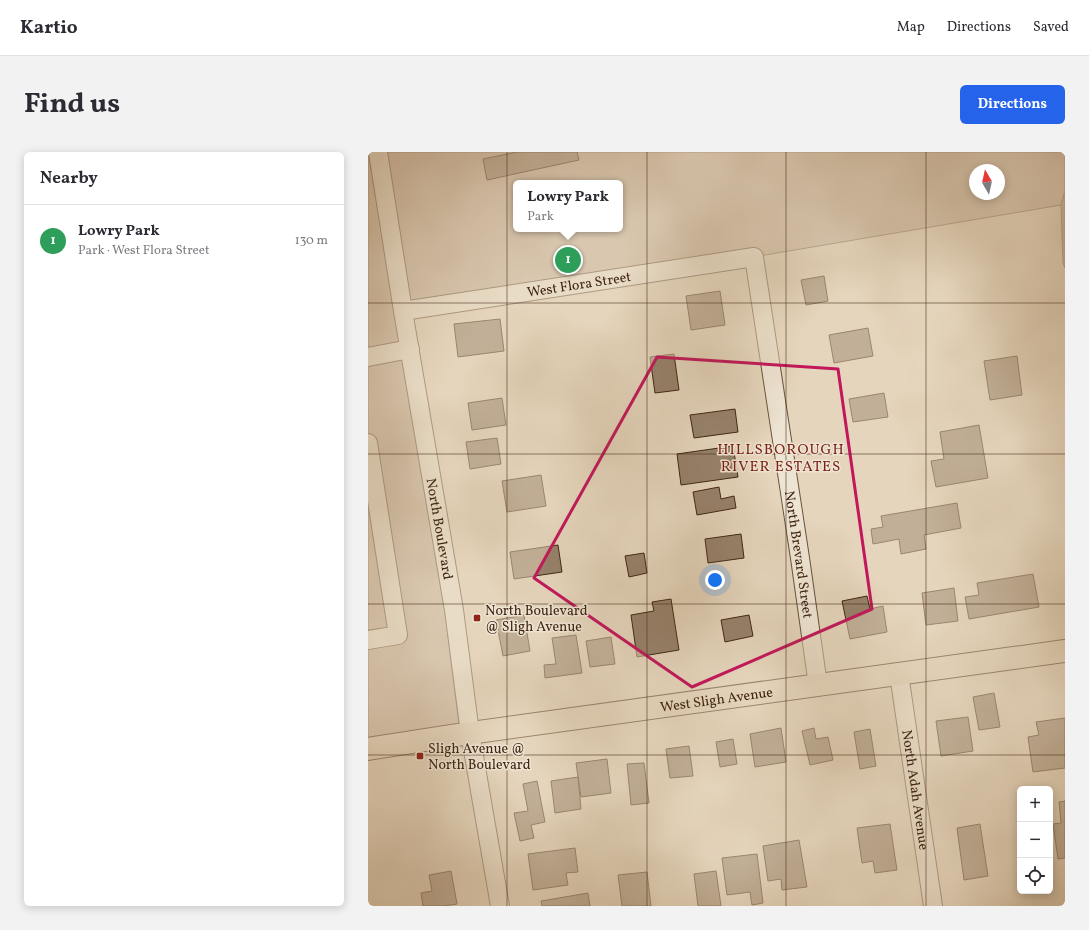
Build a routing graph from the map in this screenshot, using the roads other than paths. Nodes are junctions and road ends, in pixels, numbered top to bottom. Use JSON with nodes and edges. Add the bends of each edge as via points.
{"nodes":[{"id":1,"x":378,"y":152,"type":"edge"},
{"id":2,"x":754,"y":257,"type":"joint"},
{"id":3,"x":403,"y":311,"type":"junction"},
{"id":4,"x":410,"y":349,"type":"junction"},
{"id":5,"x":368,"y":357,"type":"edge"},
{"id":6,"x":368,"y":443,"type":"edge"},
{"id":7,"x":368,"y":640,"type":"edge"},
{"id":8,"x":1065,"y":651,"type":"edge"},
{"id":9,"x":899,"y":674,"type":"junction"},
{"id":10,"x":818,"y":685,"type":"junction"},
{"id":11,"x":470,"y":733,"type":"junction"},
{"id":12,"x":368,"y":749,"type":"edge"},
{"id":13,"x":500,"y":906,"type":"edge"},
{"id":14,"x":933,"y":906,"type":"edge"}],
"edges":[{"from":1,"to":3,"type":"street","name":"North Boulevard"},
{"from":2,"to":3,"type":"street","name":"West Flora Street"},
{"from":2,"to":10,"type":"street","name":"North Brevard Street"},
{"from":3,"to":4,"type":"street","name":"North Boulevard"},
{"from":4,"to":5,"type":"street"},
{"from":4,"to":11,"type":"street","name":"North Boulevard","via":[[454,610]]},
{"from":6,"to":7,"type":"street","via":[[398,635]]},
{"from":8,"to":9,"type":"main road","name":"West Sligh Avenue"},
{"from":9,"to":10,"type":"main road","name":"West Sligh Avenue"},
{"from":9,"to":14,"type":"street","name":"North Adah Avenue"},
{"from":10,"to":11,"type":"main road","name":"West Sligh Avenue"},
{"from":11,"to":12,"type":"main road","name":"West Sligh Avenue"},
{"from":11,"to":13,"type":"street","name":"North Boulevard"}]}
